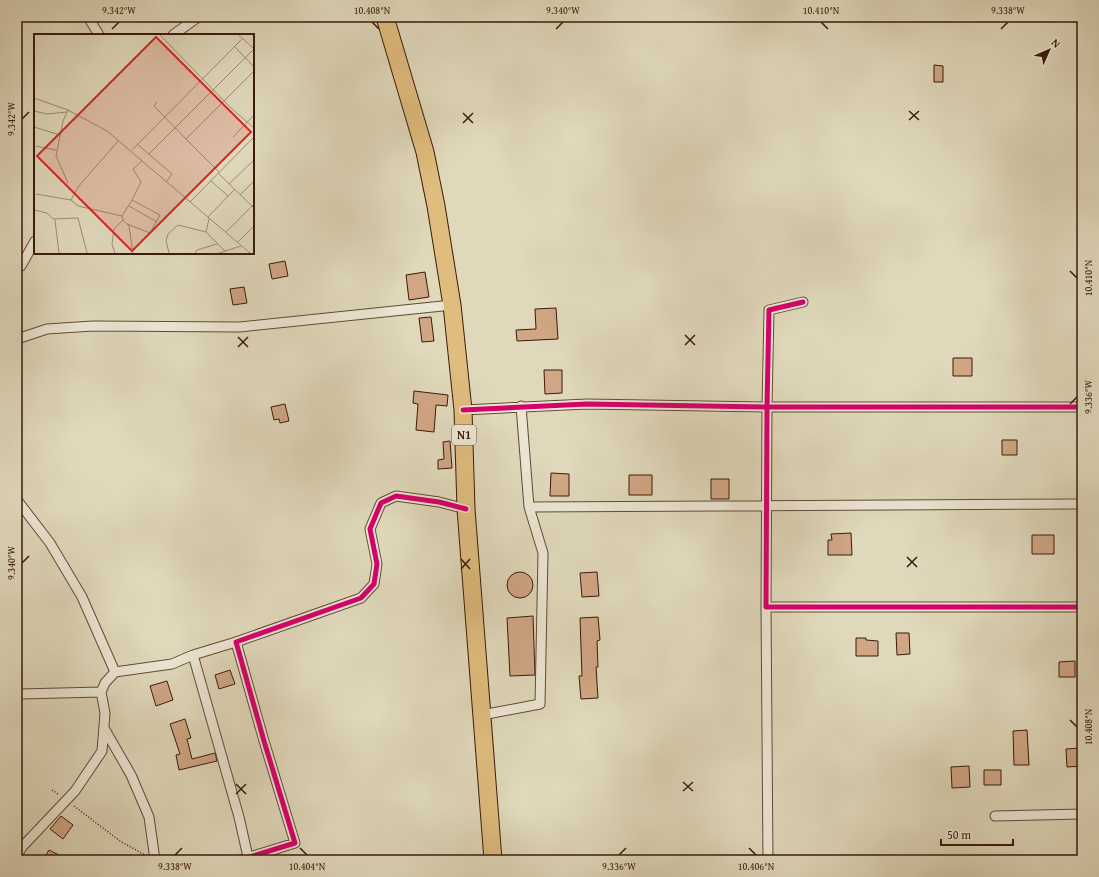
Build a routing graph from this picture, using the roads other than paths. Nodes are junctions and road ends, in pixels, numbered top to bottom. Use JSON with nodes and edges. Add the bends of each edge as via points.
{"nodes":[{"id":1,"x":88,"y":17,"type":"edge"},
{"id":2,"x":198,"y":17,"type":"edge"},
{"id":3,"x":385,"y":17,"type":"edge"},
{"id":4,"x":98,"y":34,"type":"edge"},
{"id":5,"x":174,"y":34,"type":"edge"},
{"id":6,"x":34,"y":244,"type":"edge"},
{"id":7,"x":21,"y":266,"type":"dead end"},
{"id":8,"x":803,"y":302,"type":"dead end"},
{"id":9,"x":452,"y":306,"type":"junction"},
{"id":10,"x":17,"y":339,"type":"edge"},
{"id":11,"x":521,"y":406,"type":"junction"},
{"id":12,"x":767,"y":407,"type":"junction"},
{"id":13,"x":1082,"y":407,"type":"edge"},
{"id":14,"x":463,"y":410,"type":"junction"},
{"id":15,"x":17,"y":500,"type":"edge"},
{"id":16,"x":1082,"y":504,"type":"edge"},
{"id":17,"x":766,"y":505,"type":"junction"},
{"id":18,"x":529,"y":507,"type":"junction"},
{"id":19,"x":466,"y":509,"type":"junction"},
{"id":20,"x":766,"y":607,"type":"junction"},
{"id":21,"x":1082,"y":607,"type":"edge"},
{"id":22,"x":236,"y":642,"type":"junction"},
{"id":23,"x":193,"y":655,"type":"junction"},
{"id":24,"x":115,"y":672,"type":"junction"},
{"id":25,"x":101,"y":692,"type":"junction"},
{"id":26,"x":17,"y":697,"type":"edge"},
{"id":27,"x":482,"y":715,"type":"junction"},
{"id":28,"x":104,"y":728,"type":"junction"},
{"id":29,"x":1082,"y":814,"type":"edge"},
{"id":30,"x":995,"y":816,"type":"dead end"},
{"id":31,"x":17,"y":855,"type":"edge"},
{"id":32,"x":244,"y":858,"type":"edge"},
{"id":33,"x":155,"y":860,"type":"edge"},
{"id":34,"x":493,"y":860,"type":"edge"},
{"id":35,"x":768,"y":860,"type":"edge"}],
"edges":[{"from":1,"to":4,"type":"street"},
{"from":2,"to":5,"type":"street"},
{"from":3,"to":9,"type":"highway","number":"N1","via":[[425,152]]},
{"from":6,"to":7,"type":"street"},
{"from":8,"to":12,"type":"street","via":[[769,310]]},
{"from":9,"to":10,"type":"street","via":[[240,327],[92,326],[47,329]]},
{"from":9,"to":14,"type":"highway","number":"N1"},
{"from":11,"to":12,"type":"street","via":[[587,404]]},
{"from":11,"to":14,"type":"street"},
{"from":11,"to":18,"type":"street"},
{"from":12,"to":13,"type":"street"},
{"from":12,"to":17,"type":"street"},
{"from":14,"to":19,"type":"highway","number":"N1"},
{"from":15,"to":24,"type":"street","via":[[50,543],[82,597]]},
{"from":16,"to":17,"type":"street"},
{"from":17,"to":18,"type":"street"},
{"from":17,"to":20,"type":"street"},
{"from":18,"to":27,"type":"street","via":[[544,553],[540,704]]},
{"from":19,"to":22,"type":"street","via":[[396,496],[381,503],[370,528],[377,564],[374,584],[361,598]]},
{"from":19,"to":27,"type":"highway","number":"N1"},
{"from":20,"to":21,"type":"street"},
{"from":20,"to":35,"type":"street"},
{"from":22,"to":23,"type":"street"},
{"from":22,"to":32,"type":"street","via":[[295,843]]},
{"from":23,"to":24,"type":"street","via":[[172,664]]},
{"from":23,"to":32,"type":"street","via":[[239,817]]},
{"from":24,"to":25,"type":"street"},
{"from":25,"to":26,"type":"street","via":[[38,692],[20,694]]},
{"from":25,"to":28,"type":"street","via":[[105,713]]},
{"from":27,"to":34,"type":"highway","number":"N1"},
{"from":28,"to":31,"type":"street","via":[[102,751],[75,791]]},
{"from":28,"to":33,"type":"street","via":[[131,775],[149,817]]},
{"from":29,"to":30,"type":"street"}]}
